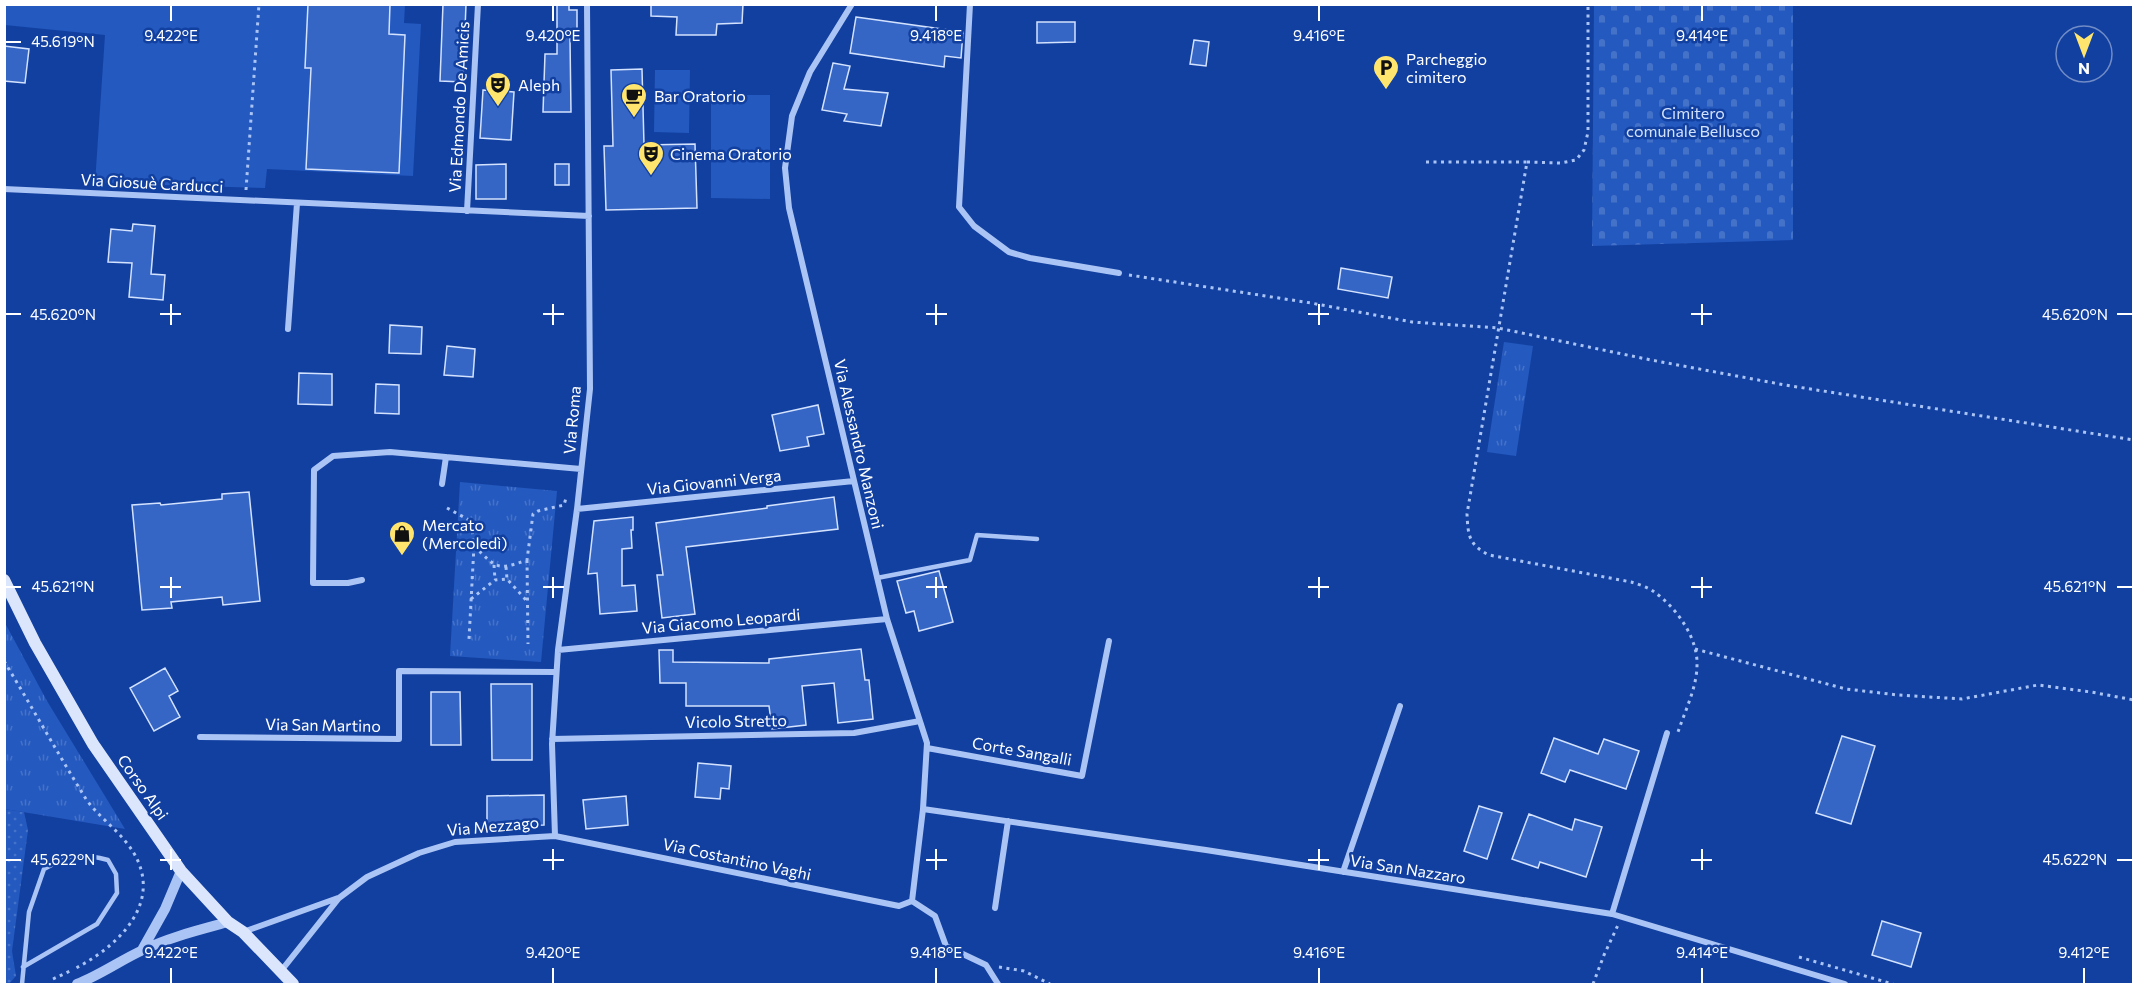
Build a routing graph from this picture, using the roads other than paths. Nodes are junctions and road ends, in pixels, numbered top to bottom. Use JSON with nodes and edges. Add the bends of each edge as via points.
{"nodes":[{"id":1,"x":478,"y":4,"type":"edge"},
{"id":2,"x":587,"y":4,"type":"edge"},
{"id":3,"x":852,"y":4,"type":"edge"},
{"id":4,"x":970,"y":4,"type":"edge"},
{"id":5,"x":4,"y":189,"type":"edge"},
{"id":6,"x":297,"y":203,"type":"junction"},
{"id":7,"x":467,"y":211,"type":"junction"},
{"id":8,"x":589,"y":216,"type":"junction"},
{"id":9,"x":1119,"y":273,"type":"road end"},
{"id":10,"x":288,"y":330,"type":"dead end"},
{"id":11,"x":446,"y":457,"type":"junction"},
{"id":12,"x":581,"y":469,"type":"junction"},
{"id":13,"x":854,"y":481,"type":"junction"},
{"id":14,"x":442,"y":484,"type":"dead end"},
{"id":15,"x":577,"y":510,"type":"junction"},
{"id":16,"x":1036,"y":540,"type":"dead end"},
{"id":17,"x":877,"y":579,"type":"junction"},
{"id":18,"x":4,"y":580,"type":"edge"},
{"id":19,"x":362,"y":580,"type":"dead end"},
{"id":20,"x":887,"y":619,"type":"junction"},
{"id":21,"x":1109,"y":641,"type":"dead end"},
{"id":22,"x":558,"y":650,"type":"junction"},
{"id":23,"x":556,"y":672,"type":"junction"},
{"id":24,"x":1400,"y":706,"type":"dead end"},
{"id":25,"x":920,"y":721,"type":"junction"},
{"id":26,"x":1667,"y":733,"type":"dead end"},
{"id":27,"x":200,"y":737,"type":"dead end"},
{"id":28,"x":552,"y":739,"type":"junction"},
{"id":29,"x":927,"y":748,"type":"junction"},
{"id":30,"x":923,"y":809,"type":"junction"},
{"id":31,"x":1008,"y":821,"type":"junction"},
{"id":32,"x":555,"y":836,"type":"junction"},
{"id":33,"x":181,"y":871,"type":"junction"},
{"id":34,"x":1343,"y":872,"type":"junction"},
{"id":35,"x":339,"y":898,"type":"junction"},
{"id":36,"x":912,"y":901,"type":"junction"},
{"id":37,"x":995,"y":908,"type":"dead end"},
{"id":38,"x":1612,"y":914,"type":"junction"},
{"id":39,"x":228,"y":922,"type":"junction"},
{"id":40,"x":243,"y":932,"type":"junction"},
{"id":41,"x":142,"y":950,"type":"junction"},
{"id":42,"x":23,"y":967,"type":"junction"},
{"id":43,"x":281,"y":972,"type":"junction"},
{"id":44,"x":22,"y":984,"type":"edge"},
{"id":45,"x":77,"y":984,"type":"edge"},
{"id":46,"x":293,"y":984,"type":"edge"},
{"id":47,"x":998,"y":984,"type":"edge"},
{"id":48,"x":1845,"y":984,"type":"edge"}],
"edges":[{"from":1,"to":7,"type":"street","name":"Via Edmondo De Amicis"},
{"from":2,"to":8,"type":"street","name":"Via Roma"},
{"from":3,"to":13,"type":"street","name":"Via Alessandro Manzoni","via":[[810,72],[792,116],[786,168],[789,208]]},
{"from":4,"to":9,"type":"street","via":[[959,207],[974,226],[1009,252]]},
{"from":5,"to":6,"type":"street","name":"Via Giosuè Carducci"},
{"from":6,"to":7,"type":"street","name":"Via Giosuè Carducci"},
{"from":6,"to":10,"type":"street"},
{"from":7,"to":8,"type":"street","name":"Via Giosuè Carducci"},
{"from":8,"to":12,"type":"street","name":"Via Roma","via":[[590,389]]},
{"from":11,"to":12,"type":"street"},
{"from":11,"to":14,"type":"street"},
{"from":11,"to":19,"type":"street","via":[[390,453],[333,456],[314,471],[313,583]]},
{"from":12,"to":15,"type":"street","name":"Via Roma"},
{"from":13,"to":15,"type":"street","name":"Via Giovanni Verga"},
{"from":13,"to":17,"type":"street","name":"Via Alessandro Manzoni"},
{"from":15,"to":22,"type":"street","name":"Via Roma"},
{"from":16,"to":17,"type":"lane","via":[[977,535],[970,560]]},
{"from":17,"to":20,"type":"street","name":"Via Alessandro Manzoni"},
{"from":18,"to":33,"type":"main road","name":"Corso Alpi","via":[[93,744]]},
{"from":20,"to":22,"type":"street","name":"Via Giacomo Leopardi"},
{"from":20,"to":25,"type":"street","name":"Via Alessandro Manzoni"},
{"from":21,"to":29,"type":"street","name":"Corte Sangalli","via":[[1082,776]]},
{"from":22,"to":23,"type":"street","name":"Via Roma"},
{"from":23,"to":27,"type":"street","name":"Via San Martino","via":[[399,671],[399,739]]},
{"from":23,"to":28,"type":"street","name":"Via Roma"},
{"from":24,"to":34,"type":"street"},
{"from":25,"to":28,"type":"street","name":"Vicolo Stretto","via":[[854,733]]},
{"from":25,"to":29,"type":"street","name":"Via Alessandro Manzoni"},
{"from":26,"to":38,"type":"street"},
{"from":28,"to":32,"type":"street","name":"Via Roma"},
{"from":29,"to":30,"type":"street","name":"Via Alessandro Manzoni"},
{"from":30,"to":31,"type":"street","name":"Via San Nazzaro"},
{"from":30,"to":36,"type":"street","name":"Via Alessandro Manzoni"},
{"from":31,"to":34,"type":"street","name":"Via San Nazzaro"},
{"from":31,"to":37,"type":"street"},
{"from":32,"to":35,"type":"street","name":"Via Mezzago","via":[[455,842],[419,853],[367,877]]},
{"from":32,"to":36,"type":"street","name":"Via Costantino Vaghi","via":[[899,906]]},
{"from":33,"to":39,"type":"main road","name":"Corso Alpi"},
{"from":33,"to":41,"type":"street"},
{"from":34,"to":38,"type":"street","name":"Via San Nazzaro"},
{"from":35,"to":40,"type":"street","name":"Via Mezzago"},
{"from":35,"to":43,"type":"street","name":"Via Mezzago"},
{"from":36,"to":47,"type":"street","via":[[935,916],[946,946],[986,965]]},
{"from":38,"to":48,"type":"street","name":"Via San Nazzaro"},
{"from":39,"to":40,"type":"main road","name":"Corso Alpi"},
{"from":39,"to":41,"type":"street"},
{"from":40,"to":43,"type":"main road","name":"Corso Alpi"},
{"from":41,"to":45,"type":"street"},
{"from":42,"to":42,"type":"lane","via":[[97,924],[117,893],[116,874],[108,860],[83,854],[44,869],[29,912]]},
{"from":42,"to":44,"type":"lane"},
{"from":43,"to":46,"type":"main road","name":"Corso Alpi"}]}
